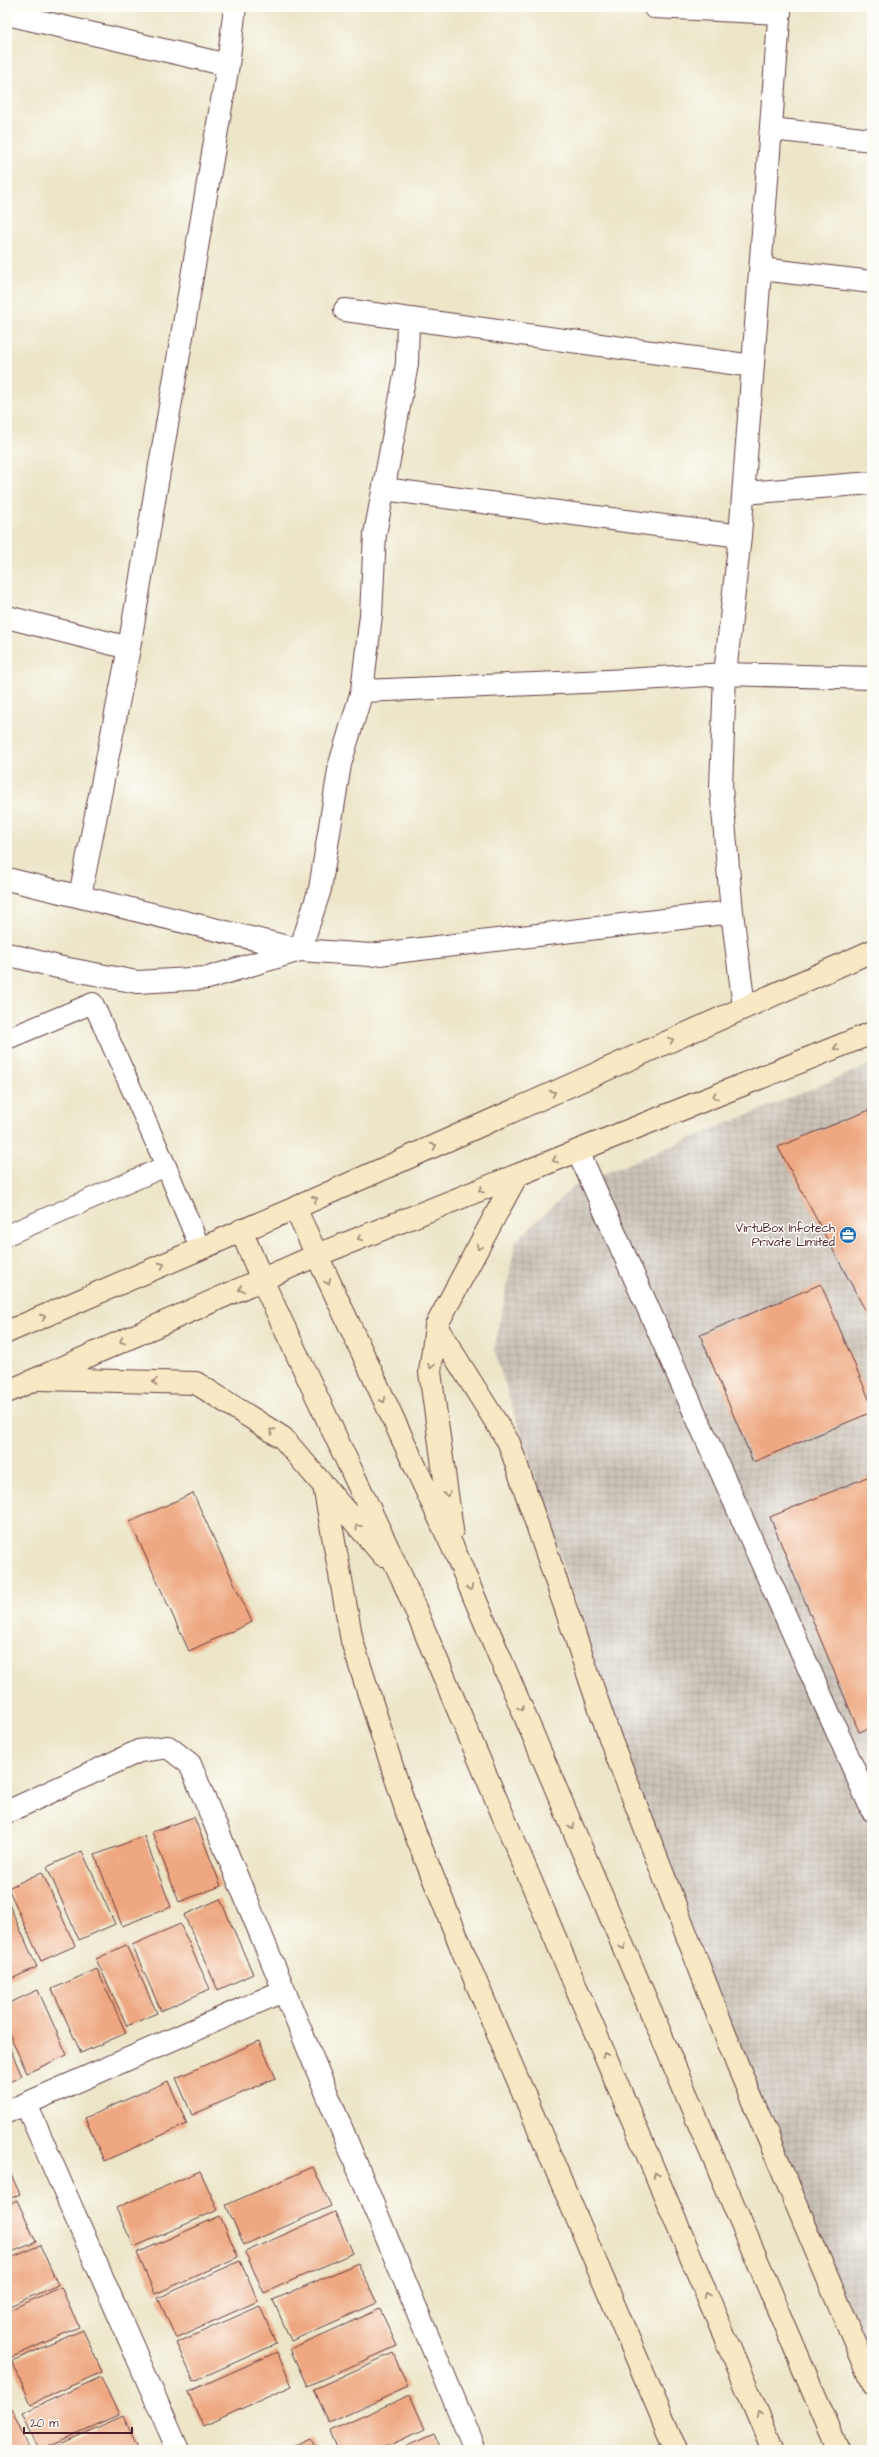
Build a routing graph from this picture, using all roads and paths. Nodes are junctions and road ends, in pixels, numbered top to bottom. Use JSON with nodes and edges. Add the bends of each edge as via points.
{"nodes":[{"id":1,"x":235,"y":7,"type":"edge"},
{"id":2,"x":654,"y":7,"type":"edge"},
{"id":3,"x":780,"y":10,"type":"edge"},
{"id":4,"x":7,"y":14,"type":"edge"},
{"id":5,"x":228,"y":65,"type":"junction"},
{"id":6,"x":772,"y":129,"type":"junction"},
{"id":7,"x":872,"y":140,"type":"edge"},
{"id":8,"x":761,"y":269,"type":"junction"},
{"id":9,"x":872,"y":282,"type":"edge"},
{"id":10,"x":345,"y":310,"type":"dead end"},
{"id":11,"x":408,"y":319,"type":"junction"},
{"id":12,"x":753,"y":366,"type":"junction"},
{"id":13,"x":872,"y":483,"type":"edge"},
{"id":14,"x":384,"y":489,"type":"junction"},
{"id":15,"x":744,"y":493,"type":"junction"},
{"id":16,"x":740,"y":536,"type":"junction"},
{"id":17,"x":7,"y":617,"type":"edge"},
{"id":18,"x":129,"y":648,"type":"junction"},
{"id":19,"x":725,"y":674,"type":"junction"},
{"id":20,"x":872,"y":678,"type":"edge"},
{"id":21,"x":362,"y":691,"type":"junction"},
{"id":22,"x":7,"y":879,"type":"edge"},
{"id":23,"x":80,"y":896,"type":"junction"},
{"id":24,"x":732,"y":912,"type":"junction"},
{"id":25,"x":300,"y":950,"type":"junction"},
{"id":26,"x":872,"y":951,"type":"edge"},
{"id":27,"x":7,"y":954,"type":"edge"},
{"id":28,"x":744,"y":1007,"type":"junction"},
{"id":29,"x":872,"y":1033,"type":"edge"},
{"id":30,"x":7,"y":1039,"type":"edge"},
{"id":31,"x":578,"y":1151,"type":"junction"},
{"id":32,"x":166,"y":1166,"type":"junction"},
{"id":33,"x":517,"y":1175,"type":"junction"},
{"id":34,"x":295,"y":1208,"type":"junction"},
{"id":35,"x":241,"y":1230,"type":"junction"},
{"id":36,"x":7,"y":1235,"type":"edge"},
{"id":37,"x":200,"y":1248,"type":"junction"},
{"id":38,"x":315,"y":1256,"type":"junction"},
{"id":39,"x":262,"y":1280,"type":"junction"},
{"id":40,"x":436,"y":1326,"type":"junction"},
{"id":41,"x":7,"y":1332,"type":"edge"},
{"id":42,"x":35,"y":1379,"type":"junction"},
{"id":43,"x":7,"y":1392,"type":"edge"},
{"id":44,"x":324,"y":1486,"type":"junction"},
{"id":45,"x":455,"y":1552,"type":"junction"},
{"id":46,"x":402,"y":1578,"type":"junction"},
{"id":47,"x":872,"y":1810,"type":"edge"},
{"id":48,"x":7,"y":1812,"type":"edge"},
{"id":49,"x":283,"y":1991,"type":"junction"},
{"id":50,"x":17,"y":2108,"type":"edge"},
{"id":51,"x":872,"y":2383,"type":"edge"},
{"id":52,"x":178,"y":2450,"type":"edge"},
{"id":53,"x":475,"y":2450,"type":"edge"},
{"id":54,"x":676,"y":2450,"type":"edge"},
{"id":55,"x":773,"y":2450,"type":"edge"},
{"id":56,"x":838,"y":2450,"type":"edge"}],
"edges":[{"from":1,"to":5,"type":"street"},
{"from":2,"to":3,"type":"street"},
{"from":3,"to":6,"type":"street"},
{"from":4,"to":5,"type":"street"},
{"from":5,"to":18,"type":"street"},
{"from":6,"to":7,"type":"street"},
{"from":6,"to":8,"type":"street"},
{"from":8,"to":9,"type":"street"},
{"from":8,"to":12,"type":"street"},
{"from":10,"to":11,"type":"street"},
{"from":11,"to":12,"type":"street"},
{"from":11,"to":14,"type":"street","via":[[407,364]]},
{"from":12,"to":15,"type":"street"},
{"from":13,"to":15,"type":"street"},
{"from":14,"to":16,"type":"street"},
{"from":14,"to":21,"type":"street","via":[[375,534],[371,615]]},
{"from":15,"to":16,"type":"street"},
{"from":16,"to":19,"type":"street"},
{"from":17,"to":18,"type":"street"},
{"from":18,"to":23,"type":"street"},
{"from":19,"to":20,"type":"street"},
{"from":19,"to":21,"type":"street"},
{"from":19,"to":24,"type":"street","via":[[721,788]]},
{"from":21,"to":25,"type":"street","via":[[340,764],[320,889]]},
{"from":22,"to":23,"type":"street"},
{"from":23,"to":25,"type":"street"},
{"from":24,"to":25,"type":"street","via":[[370,955]]},
{"from":24,"to":28,"type":"street"},
{"from":25,"to":27,"type":"street","via":[[208,978],[137,982]]},
{"from":26,"to":28,"type":"street"},
{"from":34,"to":28,"type":"street","one_way":true},
{"from":29,"to":31,"type":"street","one_way":true},
{"from":30,"to":32,"type":"lane","via":[[93,1003]]},
{"from":31,"to":33,"type":"street","one_way":true},
{"from":31,"to":47,"type":"street"},
{"from":32,"to":36,"type":"lane"},
{"from":32,"to":37,"type":"lane"},
{"from":33,"to":38,"type":"street","one_way":true},
{"from":33,"to":40,"type":"street","one_way":true},
{"from":34,"to":35,"type":"street"},
{"from":34,"to":38,"type":"street"},
{"from":35,"to":37,"type":"street"},
{"from":35,"to":39,"type":"street"},
{"from":41,"to":37,"type":"street","one_way":true},
{"from":38,"to":39,"type":"street"},
{"from":38,"to":45,"type":"street","one_way":true},
{"from":39,"to":42,"type":"street","one_way":true},
{"from":39,"to":46,"type":"street"},
{"from":40,"to":45,"type":"street","one_way":true,"via":[[430,1372]]},
{"from":40,"to":51,"type":"street","via":[[509,1443],[614,1748],[737,2064]]},
{"from":42,"to":43,"type":"street"},
{"from":44,"to":42,"type":"street","one_way":true,"via":[[283,1438],[196,1383]]},
{"from":46,"to":44,"type":"street","one_way":true},
{"from":44,"to":54,"type":"street","via":[[352,1641],[407,1813],[464,1954]]},
{"from":45,"to":56,"type":"street","one_way":true},
{"from":55,"to":46,"type":"street","one_way":true},
{"from":48,"to":49,"type":"street","via":[[139,1751],[168,1747],[190,1764]]},
{"from":49,"to":50,"type":"street"},
{"from":49,"to":53,"type":"street"},
{"from":50,"to":52,"type":"street"}]}
